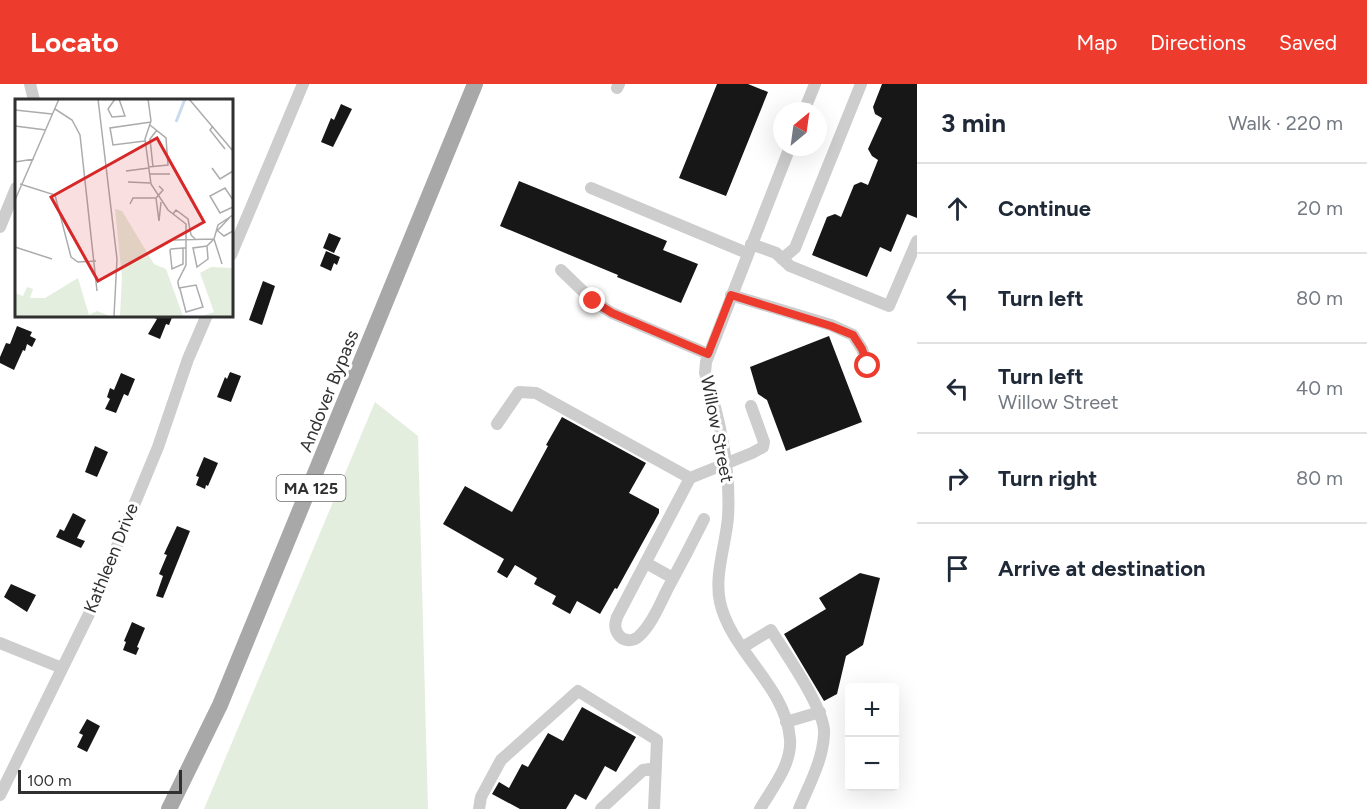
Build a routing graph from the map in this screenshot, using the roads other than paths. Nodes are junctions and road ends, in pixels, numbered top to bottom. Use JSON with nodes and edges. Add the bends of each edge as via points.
{"nodes":[{"id":1,"x":30,"y":84,"type":"edge"},
{"id":2,"x":303,"y":84,"type":"edge"},
{"id":3,"x":475,"y":84,"type":"edge"},
{"id":4,"x":815,"y":84,"type":"edge"},
{"id":5,"x":861,"y":84,"type":"edge"},
{"id":6,"x":34,"y":99,"type":"edge"},
{"id":7,"x":808,"y":102,"type":"edge"},
{"id":8,"x":786,"y":156,"type":"edge"},
{"id":9,"x":591,"y":188,"type":"dead end"},
{"id":10,"x":15,"y":190,"type":"edge"},
{"id":11,"x":0,"y":227,"type":"edge"},
{"id":12,"x":917,"y":241,"type":"edge"},
{"id":13,"x":749,"y":248,"type":"junction"},
{"id":14,"x":232,"y":253,"type":"edge"},
{"id":15,"x":783,"y":259,"type":"junction"},
{"id":16,"x":561,"y":270,"type":"dead end"},
{"id":17,"x":731,"y":295,"type":"junction"},
{"id":18,"x":207,"y":316,"type":"edge"},
{"id":19,"x":708,"y":354,"type":"junction"},
{"id":20,"x":868,"y":366,"type":"dead end"},
{"id":21,"x":751,"y":406,"type":"dead end"},
{"id":22,"x":497,"y":424,"type":"dead end"},
{"id":23,"x":727,"y":463,"type":"junction"},
{"id":24,"x":690,"y":478,"type":"junction"},
{"id":25,"x":704,"y":519,"type":"dead end"},
{"id":26,"x":646,"y":563,"type":"junction"},
{"id":27,"x":673,"y":578,"type":"junction"},
{"id":28,"x":0,"y":643,"type":"edge"},
{"id":29,"x":743,"y":647,"type":"junction"},
{"id":30,"x":62,"y":668,"type":"junction"},
{"id":31,"x":820,"y":712,"type":"junction"},
{"id":32,"x":786,"y":722,"type":"junction"},
{"id":33,"x":656,"y":768,"type":"junction"},
{"id":34,"x":0,"y":795,"type":"edge"},
{"id":35,"x":169,"y":809,"type":"edge"},
{"id":36,"x":479,"y":809,"type":"edge"},
{"id":37,"x":601,"y":809,"type":"edge"},
{"id":38,"x":654,"y":809,"type":"edge"},
{"id":39,"x":760,"y":809,"type":"edge"},
{"id":40,"x":799,"y":809,"type":"edge"}],
"edges":[{"from":1,"to":6,"type":"street"},
{"from":2,"to":14,"type":"street"},
{"from":3,"to":35,"type":"main road","name":"Andover Bypass","number":"MA 125","via":[[220,705]]},
{"from":4,"to":7,"type":"street"},
{"from":5,"to":15,"type":"street","via":[[795,248]]},
{"from":8,"to":13,"type":"street","name":"Willow Street"},
{"from":9,"to":13,"type":"street"},
{"from":10,"to":11,"type":"street"},
{"from":12,"to":15,"type":"street","via":[[889,306],[790,266]]},
{"from":13,"to":15,"type":"street","via":[[776,253]]},
{"from":13,"to":17,"type":"street","name":"Willow Street"},
{"from":16,"to":19,"type":"street","via":[[593,301],[612,313]]},
{"from":17,"to":19,"type":"street","name":"Willow Street"},
{"from":17,"to":20,"type":"street","via":[[853,335]]},
{"from":18,"to":30,"type":"street","name":"Kathleen Drive","via":[[158,447],[89,614]]},
{"from":19,"to":23,"type":"street","name":"Willow Street","via":[[705,373]]},
{"from":21,"to":23,"type":"street","via":[[763,447]]},
{"from":22,"to":24,"type":"street","via":[[519,392],[536,393]]},
{"from":23,"to":24,"type":"street"},
{"from":23,"to":29,"type":"street","name":"Willow Street","via":[[728,519],[719,601]]},
{"from":24,"to":26,"type":"street"},
{"from":25,"to":27,"type":"street"},
{"from":26,"to":27,"type":"street"},
{"from":26,"to":27,"type":"street","via":[[617,617],[615,625],[620,638],[637,638]]},
{"from":28,"to":30,"type":"street"},
{"from":29,"to":31,"type":"street","via":[[771,630]]},
{"from":29,"to":32,"type":"street","name":"Willow Street","via":[[781,705]]},
{"from":30,"to":34,"type":"street","name":"Kathleen Drive"},
{"from":31,"to":32,"type":"street"},
{"from":31,"to":40,"type":"street","via":[[825,732],[820,757]]},
{"from":32,"to":39,"type":"street","name":"Willow Street","via":[[789,755]]},
{"from":33,"to":36,"type":"street","via":[[657,740],[578,691],[501,760],[481,797]]},
{"from":33,"to":37,"type":"street","via":[[643,770]]},
{"from":33,"to":38,"type":"street"}]}
